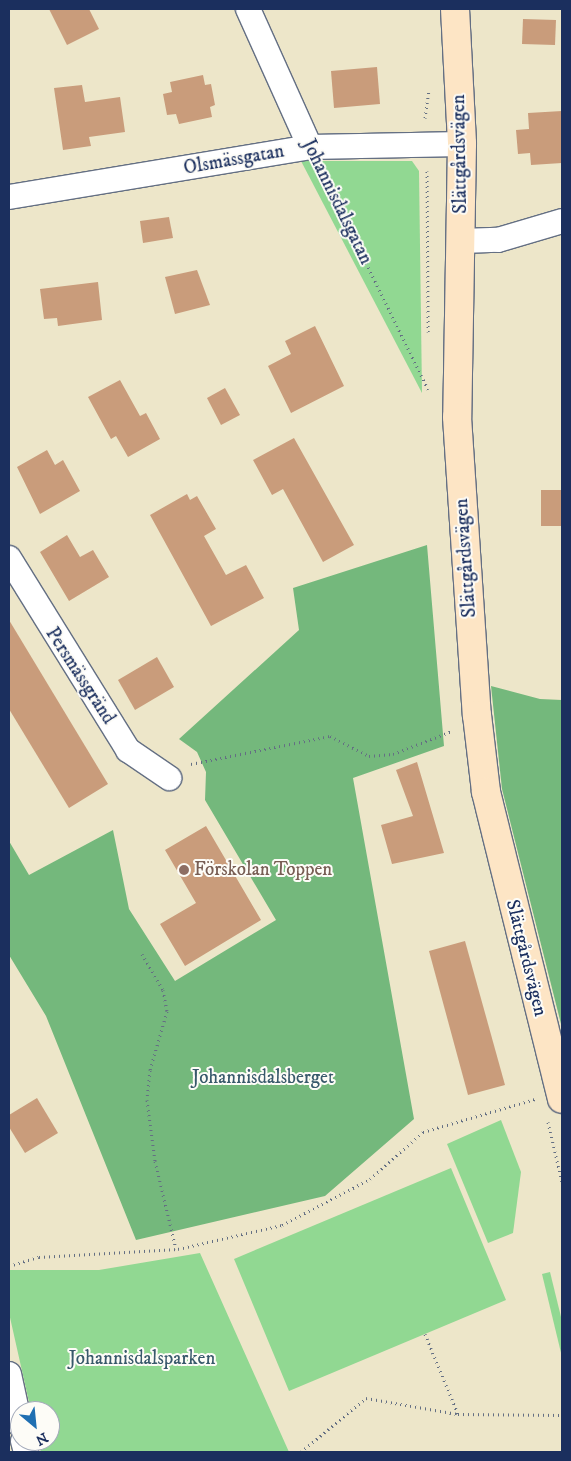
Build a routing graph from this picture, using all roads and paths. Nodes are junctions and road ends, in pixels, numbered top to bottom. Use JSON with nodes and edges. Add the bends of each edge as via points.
{"nodes":[{"id":1,"x":248,"y":9,"type":"edge"},
{"id":2,"x":455,"y":9,"type":"edge"},
{"id":3,"x":462,"y":144,"type":"junction"},
{"id":4,"x":310,"y":147,"type":"junction"},
{"id":5,"x":9,"y":197,"type":"edge"},
{"id":6,"x":562,"y":221,"type":"edge"},
{"id":7,"x":461,"y":242,"type":"junction"},
{"id":8,"x":430,"y":394,"type":"dead end"},
{"id":9,"x":9,"y":558,"type":"edge"},
{"id":10,"x":463,"y":727,"type":"dead end"},
{"id":11,"x":169,"y":778,"type":"joint"},
{"id":12,"x":142,"y":954,"type":"dead end"},
{"id":13,"x":552,"y":1098,"type":"edge"},
{"id":14,"x":176,"y":1249,"type":"junction"},
{"id":15,"x":9,"y":1266,"type":"edge"},
{"id":16,"x":425,"y":1334,"type":"dead end"},
{"id":17,"x":9,"y":1374,"type":"edge"},
{"id":18,"x":15,"y":1401,"type":"edge"},
{"id":19,"x":458,"y":1414,"type":"junction"},
{"id":20,"x":562,"y":1415,"type":"edge"},
{"id":21,"x":301,"y":1452,"type":"edge"}],
"edges":[{"from":1,"to":4,"type":"street","name":"Johannisdalsgatan"},
{"from":2,"to":3,"type":"street","name":"Slättgårdsvägen"},
{"from":3,"to":4,"type":"street","name":"Olsmässgatan"},
{"from":3,"to":7,"type":"street","name":"Slättgårdsvägen"},
{"from":4,"to":5,"type":"street","name":"Olsmässgatan"},
{"from":4,"to":8,"type":"path","name":"Johannisdalsgatan"},
{"from":6,"to":7,"type":"street","via":[[498,240]]},
{"from":7,"to":13,"type":"street","name":"Slättgårdsvägen","via":[[457,417],[486,792]]},
{"from":9,"to":11,"type":"street","name":"Persmässgränd","via":[[128,750]]},
{"from":10,"to":11,"type":"path","via":[[393,754],[369,756],[330,736],[199,759]]},
{"from":12,"to":14,"type":"path","via":[[163,990],[167,1011],[156,1041],[147,1100],[155,1161]]},
{"from":13,"to":14,"type":"path","via":[[423,1132],[370,1179],[282,1225]]},
{"from":14,"to":15,"type":"path","via":[[39,1256]]},
{"from":16,"to":19,"type":"path"},
{"from":17,"to":18,"type":"street"},
{"from":19,"to":20,"type":"path"},
{"from":19,"to":21,"type":"path","via":[[366,1398]]}]}
